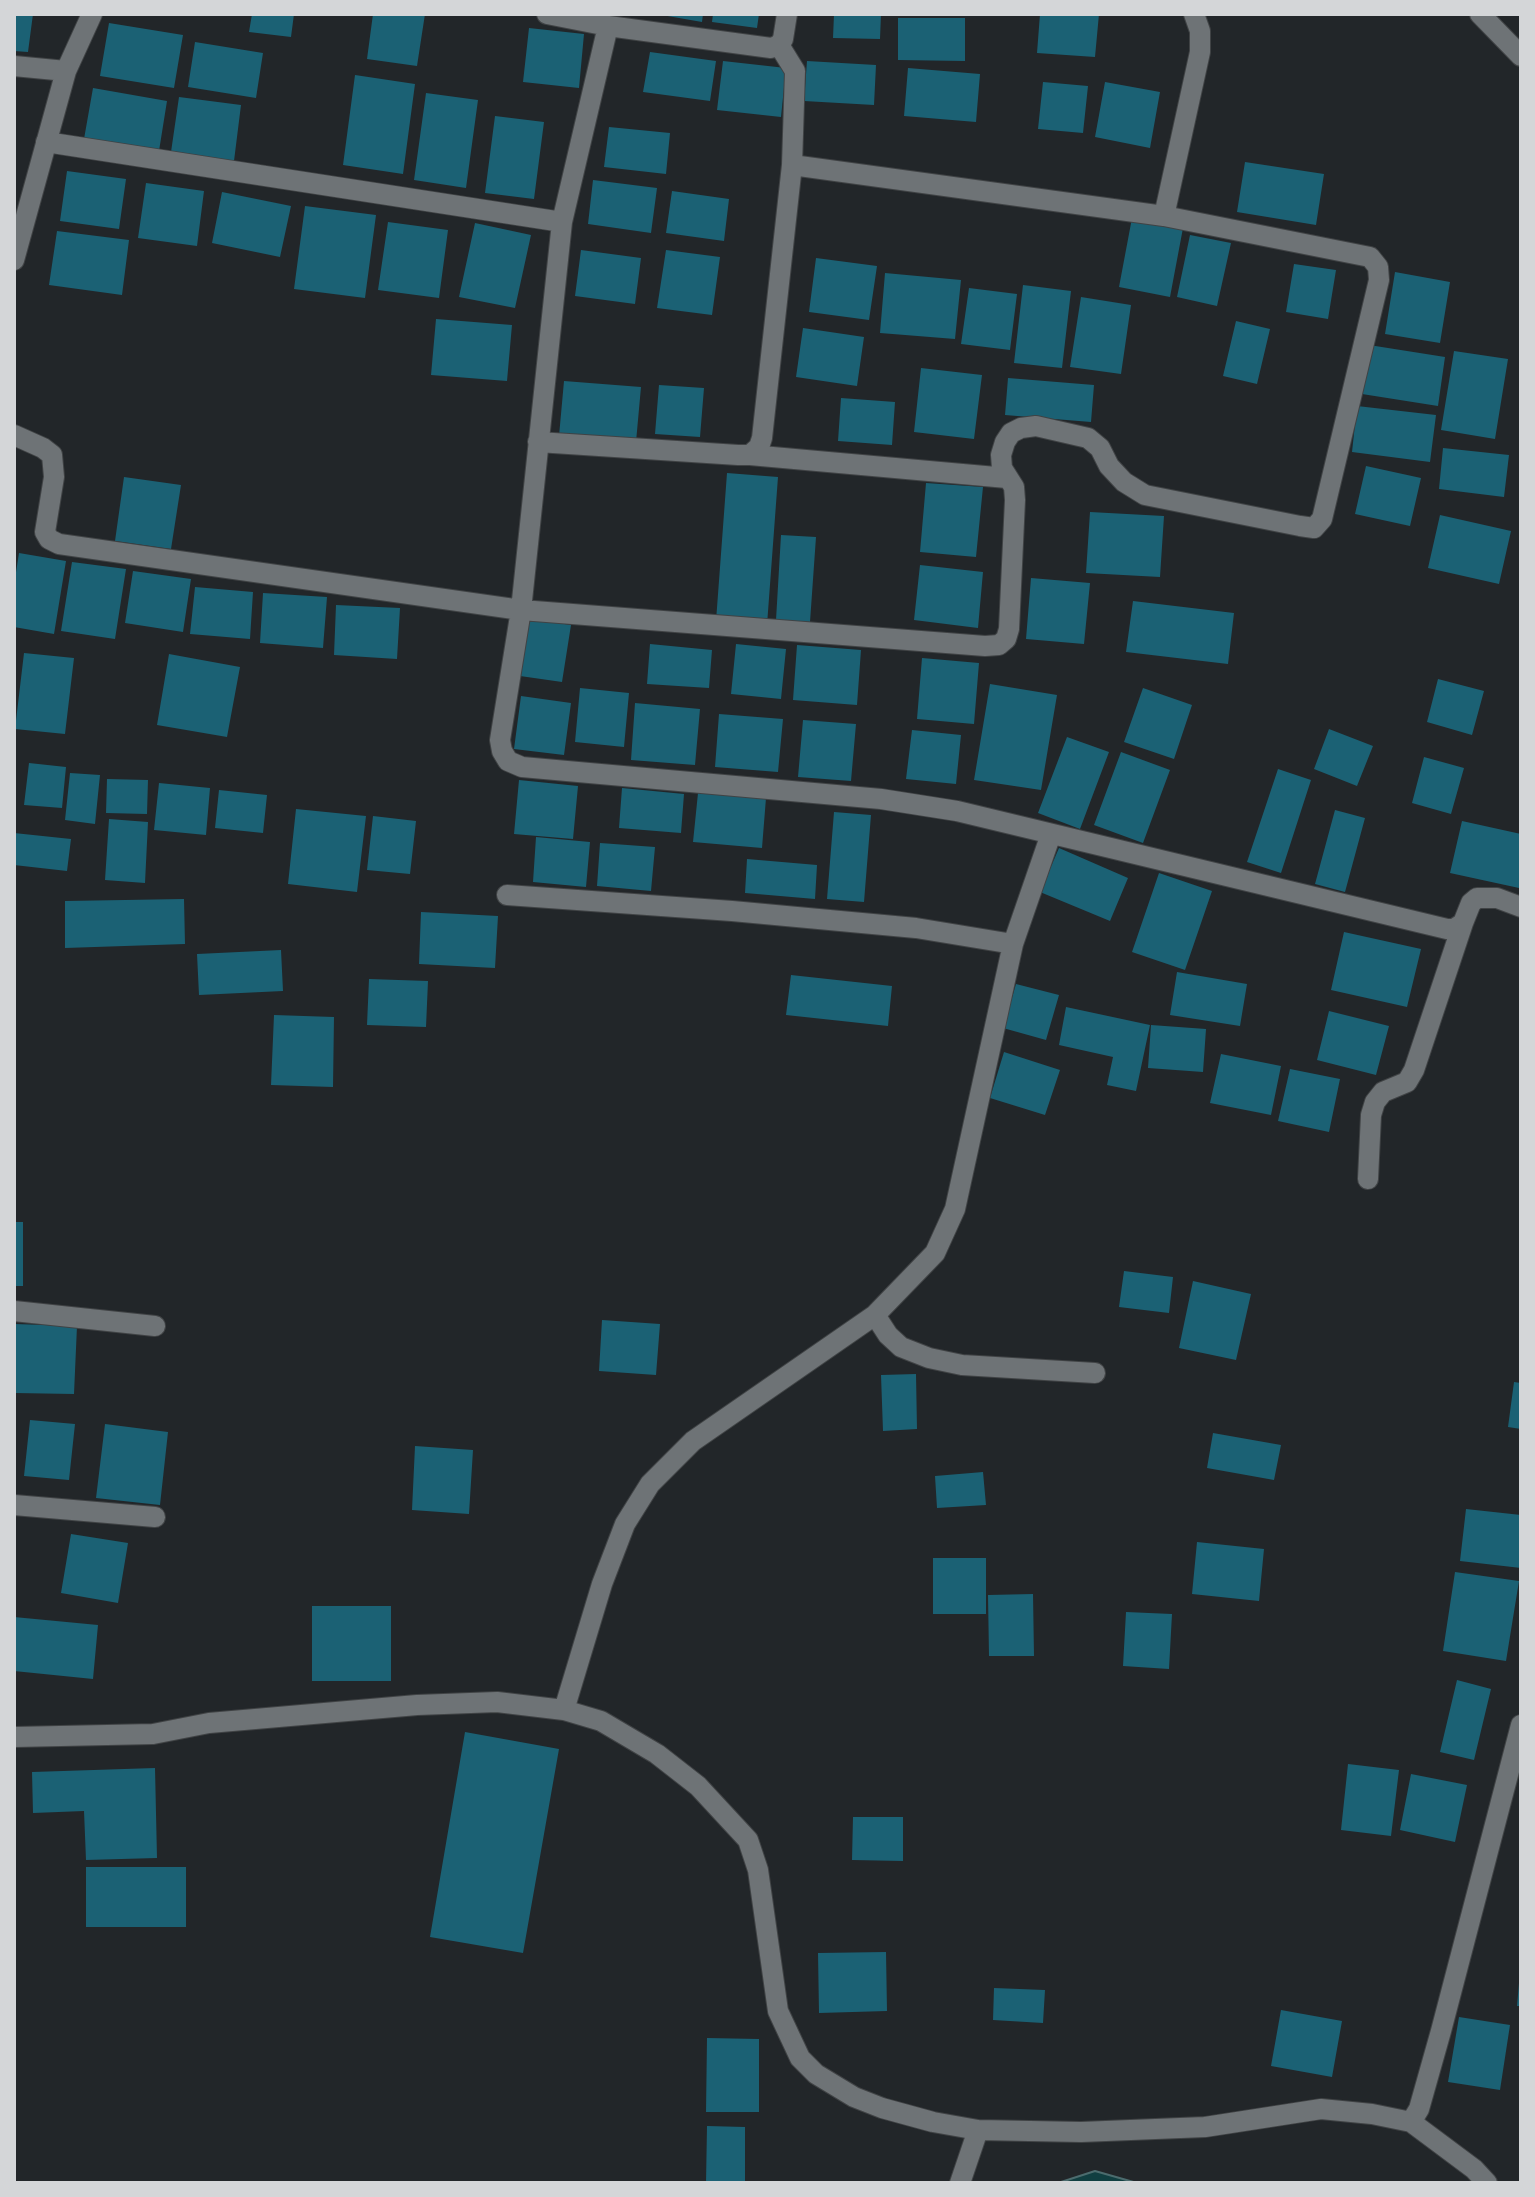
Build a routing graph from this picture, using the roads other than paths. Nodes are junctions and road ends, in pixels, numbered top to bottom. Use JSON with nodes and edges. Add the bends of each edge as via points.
{"nodes":[{"id":1,"x":92,"y":14,"type":"edge"},
{"id":2,"x":547,"y":14,"type":"edge"},
{"id":3,"x":787,"y":14,"type":"edge"},
{"id":4,"x":1194,"y":14,"type":"edge"},
{"id":5,"x":1480,"y":14,"type":"edge"},
{"id":6,"x":608,"y":26,"type":"junction"},
{"id":7,"x":779,"y":45,"type":"junction"},
{"id":8,"x":1521,"y":56,"type":"edge"},
{"id":9,"x":14,"y":66,"type":"edge"},
{"id":10,"x":66,"y":71,"type":"junction"},
{"id":11,"x":46,"y":142,"type":"junction"},
{"id":12,"x":792,"y":165,"type":"junction"},
{"id":13,"x":1164,"y":216,"type":"junction"},
{"id":14,"x":562,"y":222,"type":"junction"},
{"id":15,"x":14,"y":260,"type":"edge"},
{"id":16,"x":14,"y":435,"type":"edge"},
{"id":17,"x":538,"y":442,"type":"junction"},
{"id":18,"x":750,"y":455,"type":"junction"},
{"id":19,"x":1007,"y":478,"type":"junction"},
{"id":20,"x":521,"y":610,"type":"junction"},
{"id":21,"x":1051,"y":834,"type":"junction"},
{"id":22,"x":507,"y":895,"type":"dead end"},
{"id":23,"x":1521,"y":907,"type":"edge"},
{"id":24,"x":1463,"y":923,"type":"junction"},
{"id":25,"x":1013,"y":944,"type":"junction"},
{"id":26,"x":1368,"y":1179,"type":"dead end"},
{"id":27,"x":14,"y":1311,"type":"edge"},
{"id":28,"x":875,"y":1315,"type":"junction"},
{"id":29,"x":155,"y":1326,"type":"dead end"},
{"id":30,"x":1095,"y":1373,"type":"dead end"},
{"id":31,"x":14,"y":1505,"type":"edge"},
{"id":32,"x":155,"y":1517,"type":"dead end"},
{"id":33,"x":564,"y":1710,"type":"junction"},
{"id":34,"x":1521,"y":1725,"type":"edge"},
{"id":35,"x":14,"y":1737,"type":"edge"},
{"id":36,"x":1411,"y":2122,"type":"junction"},
{"id":37,"x":978,"y":2130,"type":"junction"},
{"id":38,"x":960,"y":2183,"type":"edge"},
{"id":39,"x":1487,"y":2183,"type":"edge"}],
"edges":[{"from":1,"to":10,"type":"street"},
{"from":2,"to":6,"type":"street"},
{"from":3,"to":7,"type":"street"},
{"from":4,"to":13,"type":"street","via":[[1200,52]]},
{"from":5,"to":8,"type":"street"},
{"from":6,"to":7,"type":"street"},
{"from":6,"to":14,"type":"street"},
{"from":7,"to":12,"type":"street","via":[[795,71]]},
{"from":9,"to":10,"type":"street"},
{"from":10,"to":11,"type":"street"},
{"from":11,"to":14,"type":"street"},
{"from":11,"to":15,"type":"street"},
{"from":12,"to":13,"type":"street"},
{"from":12,"to":18,"type":"street","via":[[762,438]]},
{"from":13,"to":19,"type":"street","via":[[1352,252],[1370,257],[1378,267],[1322,519],[1314,528],[1145,495],[1124,482],[1088,438],[1036,426],[1011,433],[1005,442],[1001,455]]},
{"from":14,"to":17,"type":"street"},
{"from":16,"to":20,"type":"street","via":[[52,455],[45,532],[59,544]]},
{"from":17,"to":18,"type":"street"},
{"from":17,"to":20,"type":"street"},
{"from":18,"to":19,"type":"street"},
{"from":19,"to":20,"type":"street","via":[[1015,500],[1009,629],[999,645]]},
{"from":20,"to":21,"type":"street","via":[[500,740],[508,761],[522,767],[881,799]]},
{"from":21,"to":24,"type":"street","via":[[1436,927],[1454,929]]},
{"from":21,"to":25,"type":"street"},
{"from":22,"to":25,"type":"street","via":[[916,928]]},
{"from":23,"to":24,"type":"street","via":[[1497,898],[1477,898]]},
{"from":24,"to":26,"type":"street","via":[[1414,1070],[1407,1082],[1383,1092],[1375,1102]]},
{"from":25,"to":28,"type":"street","via":[[955,1209],[935,1253]]},
{"from":27,"to":29,"type":"street"},
{"from":28,"to":30,"type":"street","via":[[901,1347],[929,1358],[962,1365]]},
{"from":28,"to":33,"type":"street","via":[[693,1441],[650,1484],[625,1524],[602,1584]]},
{"from":31,"to":32,"type":"street"},
{"from":33,"to":35,"type":"street","via":[[497,1702],[417,1705],[209,1723],[153,1734]]},
{"from":33,"to":37,"type":"street","via":[[601,1721],[657,1754],[698,1786],[748,1840],[758,1870],[778,2011],[800,2058],[854,2097]]},
{"from":34,"to":36,"type":"street","via":[[1438,2044]]},
{"from":36,"to":37,"type":"street","via":[[1321,2109],[1205,2127]]},
{"from":36,"to":39,"type":"street"},
{"from":37,"to":38,"type":"street"}]}
